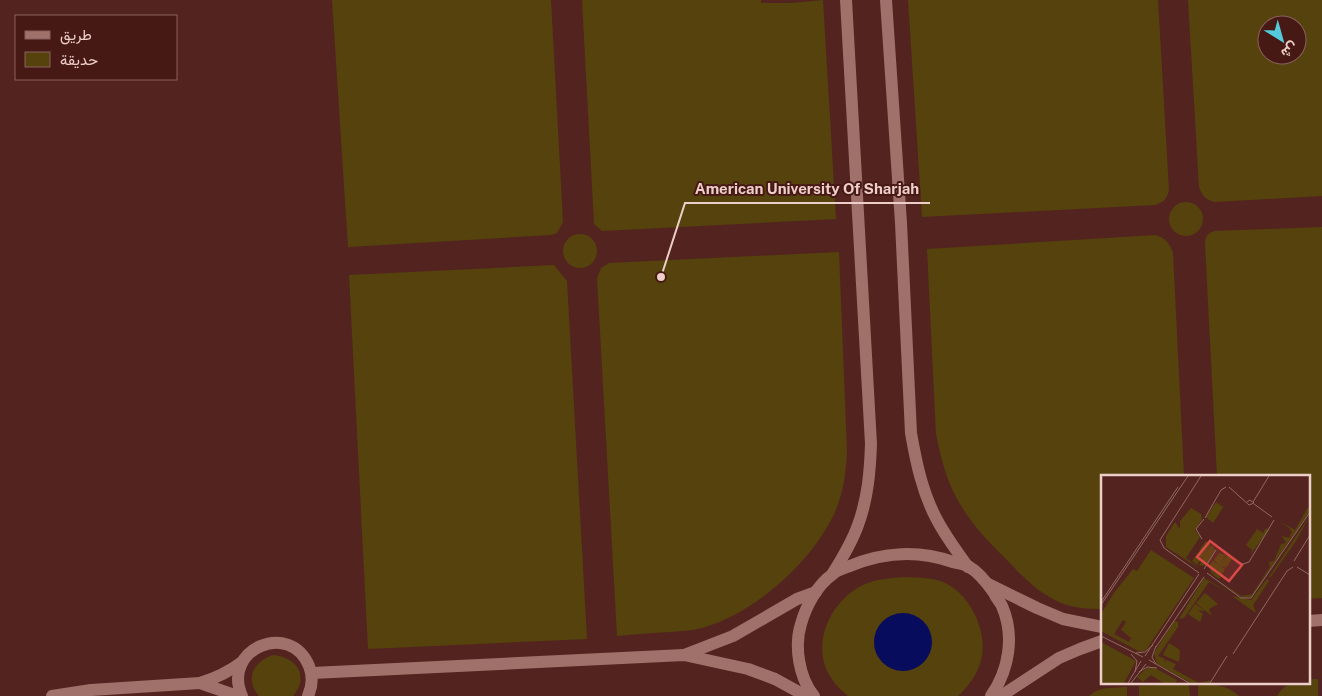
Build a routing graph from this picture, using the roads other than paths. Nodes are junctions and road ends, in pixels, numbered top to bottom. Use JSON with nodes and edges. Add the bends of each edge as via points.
{"nodes":[{"id":1,"x":846,"y":0,"type":"edge"},
{"id":2,"x":886,"y":0,"type":"edge"},
{"id":3,"x":968,"y":567,"type":"junction"},
{"id":4,"x":833,"y":573,"type":"junction"},
{"id":5,"x":988,"y":584,"type":"junction"},
{"id":6,"x":816,"y":592,"type":"junction"},
{"id":7,"x":1101,"y":627,"type":"edge"},
{"id":8,"x":1101,"y":641,"type":"edge"},
{"id":9,"x":684,"y":655,"type":"junction"},
{"id":10,"x":242,"y":662,"type":"junction"},
{"id":11,"x":312,"y":673,"type":"junction"},
{"id":12,"x":200,"y":683,"type":"junction"},
{"id":13,"x":52,"y":696,"type":"edge"},
{"id":14,"x":237,"y":696,"type":"edge"},
{"id":15,"x":242,"y":696,"type":"edge"},
{"id":16,"x":308,"y":696,"type":"edge"},
{"id":17,"x":806,"y":696,"type":"edge"},
{"id":18,"x":814,"y":696,"type":"edge"},
{"id":19,"x":991,"y":696,"type":"edge"},
{"id":20,"x":1001,"y":696,"type":"edge"}],
"edges":[{"from":1,"to":4,"type":"street","via":[[871,444],[866,498],[847,550]]},
{"from":2,"to":3,"type":"street","via":[[916,462],[936,518]]},
{"from":3,"to":4,"type":"street","via":[[943,558],[891,555],[865,560]]},
{"from":3,"to":5,"type":"street"},
{"from":4,"to":6,"type":"street"},
{"from":5,"to":7,"type":"street","via":[[1063,619]]},
{"from":5,"to":19,"type":"street","via":[[1002,607],[1009,633],[1008,660]]},
{"from":6,"to":9,"type":"street","via":[[797,599],[733,636]]},
{"from":6,"to":18,"type":"street","via":[[805,610],[799,631],[798,653],[802,674]]},
{"from":8,"to":20,"type":"street","via":[[1059,658]]},
{"from":9,"to":11,"type":"street"},
{"from":9,"to":17,"type":"street","via":[[748,669]]},
{"from":10,"to":11,"type":"street","via":[[255,648],[267,643],[280,643],[301,653]]},
{"from":10,"to":12,"type":"street","via":[[222,675]]},
{"from":10,"to":15,"type":"street","via":[[238,681]]},
{"from":11,"to":16,"type":"street"},
{"from":12,"to":13,"type":"street","via":[[91,690]]},
{"from":12,"to":14,"type":"street"}]}
